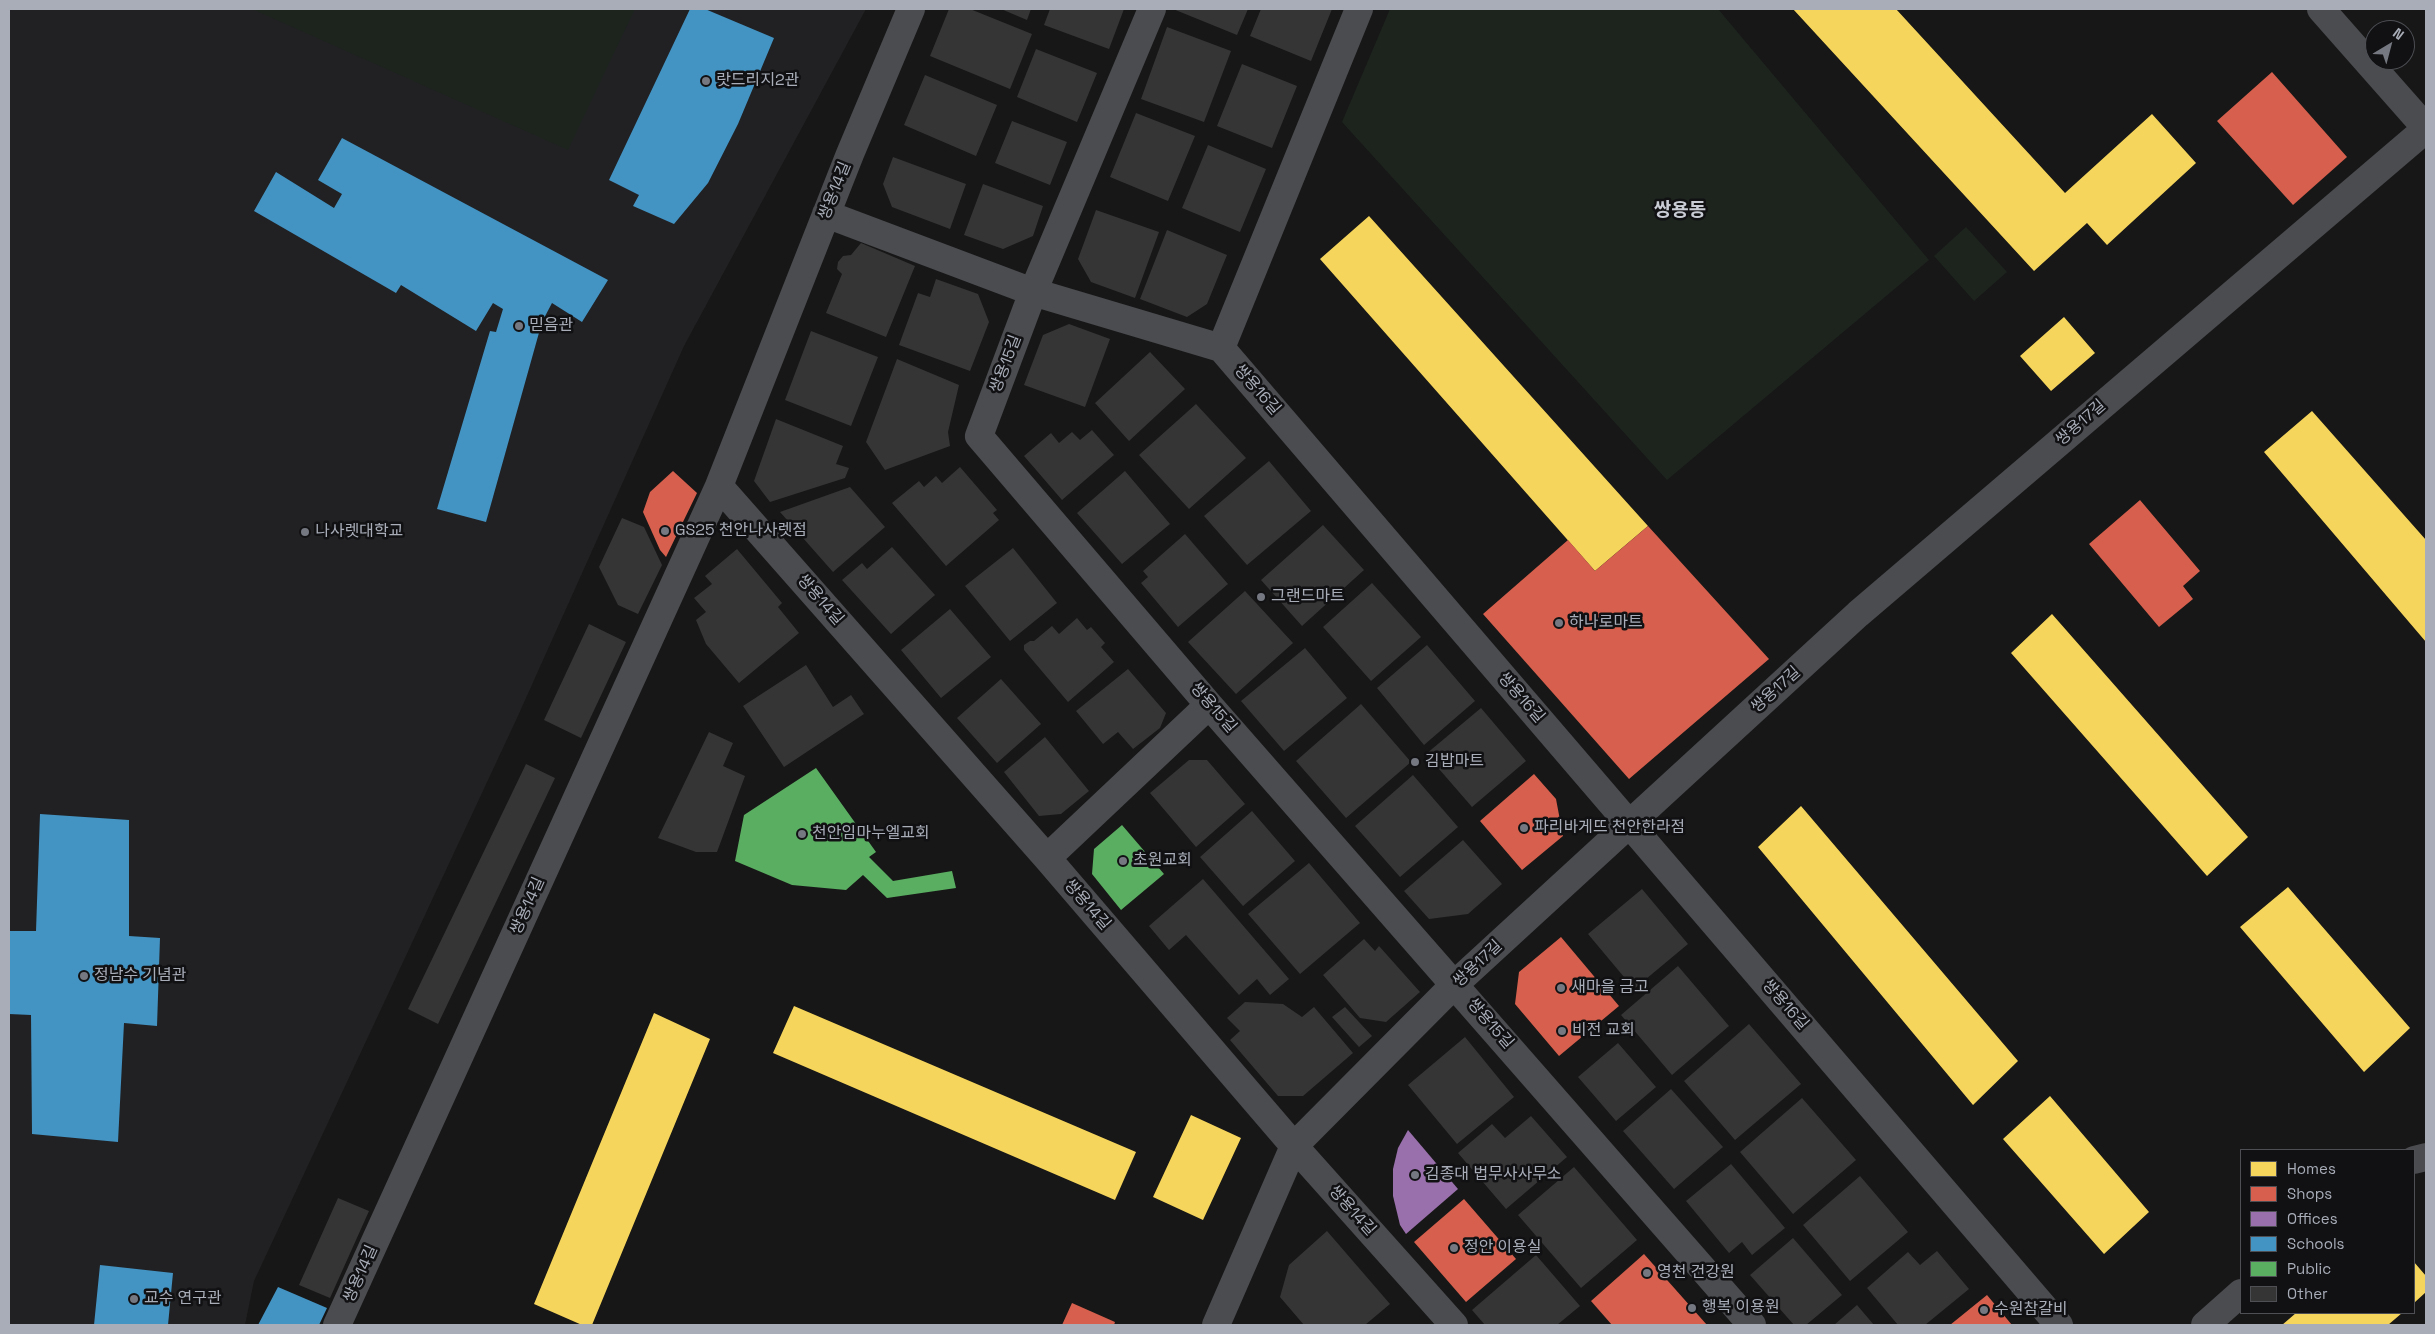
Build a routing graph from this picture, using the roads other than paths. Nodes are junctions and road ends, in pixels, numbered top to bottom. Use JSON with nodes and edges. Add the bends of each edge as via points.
{"nodes":[{"id":1,"x":911,"y":9,"type":"edge"},
{"id":2,"x":1152,"y":9,"type":"edge"},
{"id":3,"x":1359,"y":9,"type":"edge"},
{"id":4,"x":2321,"y":9,"type":"edge"},
{"id":5,"x":2426,"y":128,"type":"edge"},
{"id":6,"x":826,"y":214,"type":"junction"},
{"id":7,"x":1033,"y":292,"type":"junction"},
{"id":8,"x":1221,"y":348,"type":"junction"},
{"id":9,"x":720,"y":486,"type":"junction"},
{"id":10,"x":1210,"y":705,"type":"junction"},
{"id":11,"x":1629,"y":824,"type":"junction"},
{"id":12,"x":1047,"y":858,"type":"junction"},
{"id":13,"x":1455,"y":984,"type":"junction"},
{"id":14,"x":1294,"y":1146,"type":"junction"},
{"id":15,"x":2240,"y":1293,"type":"edge"},
{"id":16,"x":338,"y":1325,"type":"edge"},
{"id":17,"x":1216,"y":1325,"type":"edge"},
{"id":18,"x":1454,"y":1325,"type":"edge"},
{"id":19,"x":1752,"y":1325,"type":"edge"},
{"id":20,"x":2059,"y":1325,"type":"edge"},
{"id":21,"x":2205,"y":1325,"type":"edge"}],
"edges":[{"from":1,"to":6,"type":"street","name":"쌍용14길"},
{"from":2,"to":7,"type":"street","name":"쌍용15길"},
{"from":3,"to":8,"type":"street"},
{"from":4,"to":5,"type":"street"},
{"from":5,"to":11,"type":"street","name":"쌍용17길","via":[[1858,614]]},
{"from":6,"to":7,"type":"street"},
{"from":6,"to":9,"type":"street","name":"쌍용14길"},
{"from":7,"to":8,"type":"street"},
{"from":7,"to":10,"type":"street","name":"쌍용15길","via":[[979,436]]},
{"from":8,"to":11,"type":"street","name":"쌍용16길"},
{"from":9,"to":12,"type":"street","name":"쌍용14길"},
{"from":9,"to":16,"type":"street","name":"쌍용14길"},
{"from":10,"to":12,"type":"street"},
{"from":10,"to":13,"type":"street","name":"쌍용15길"},
{"from":11,"to":13,"type":"street","name":"쌍용17길"},
{"from":11,"to":20,"type":"street","name":"쌍용16길"},
{"from":12,"to":14,"type":"street","name":"쌍용14길"},
{"from":13,"to":14,"type":"street","name":"쌍용17길"},
{"from":13,"to":19,"type":"street","name":"쌍용15길"},
{"from":14,"to":17,"type":"street","name":"쌍용17길"},
{"from":14,"to":18,"type":"street","name":"쌍용14길"},
{"from":15,"to":21,"type":"street"}]}
